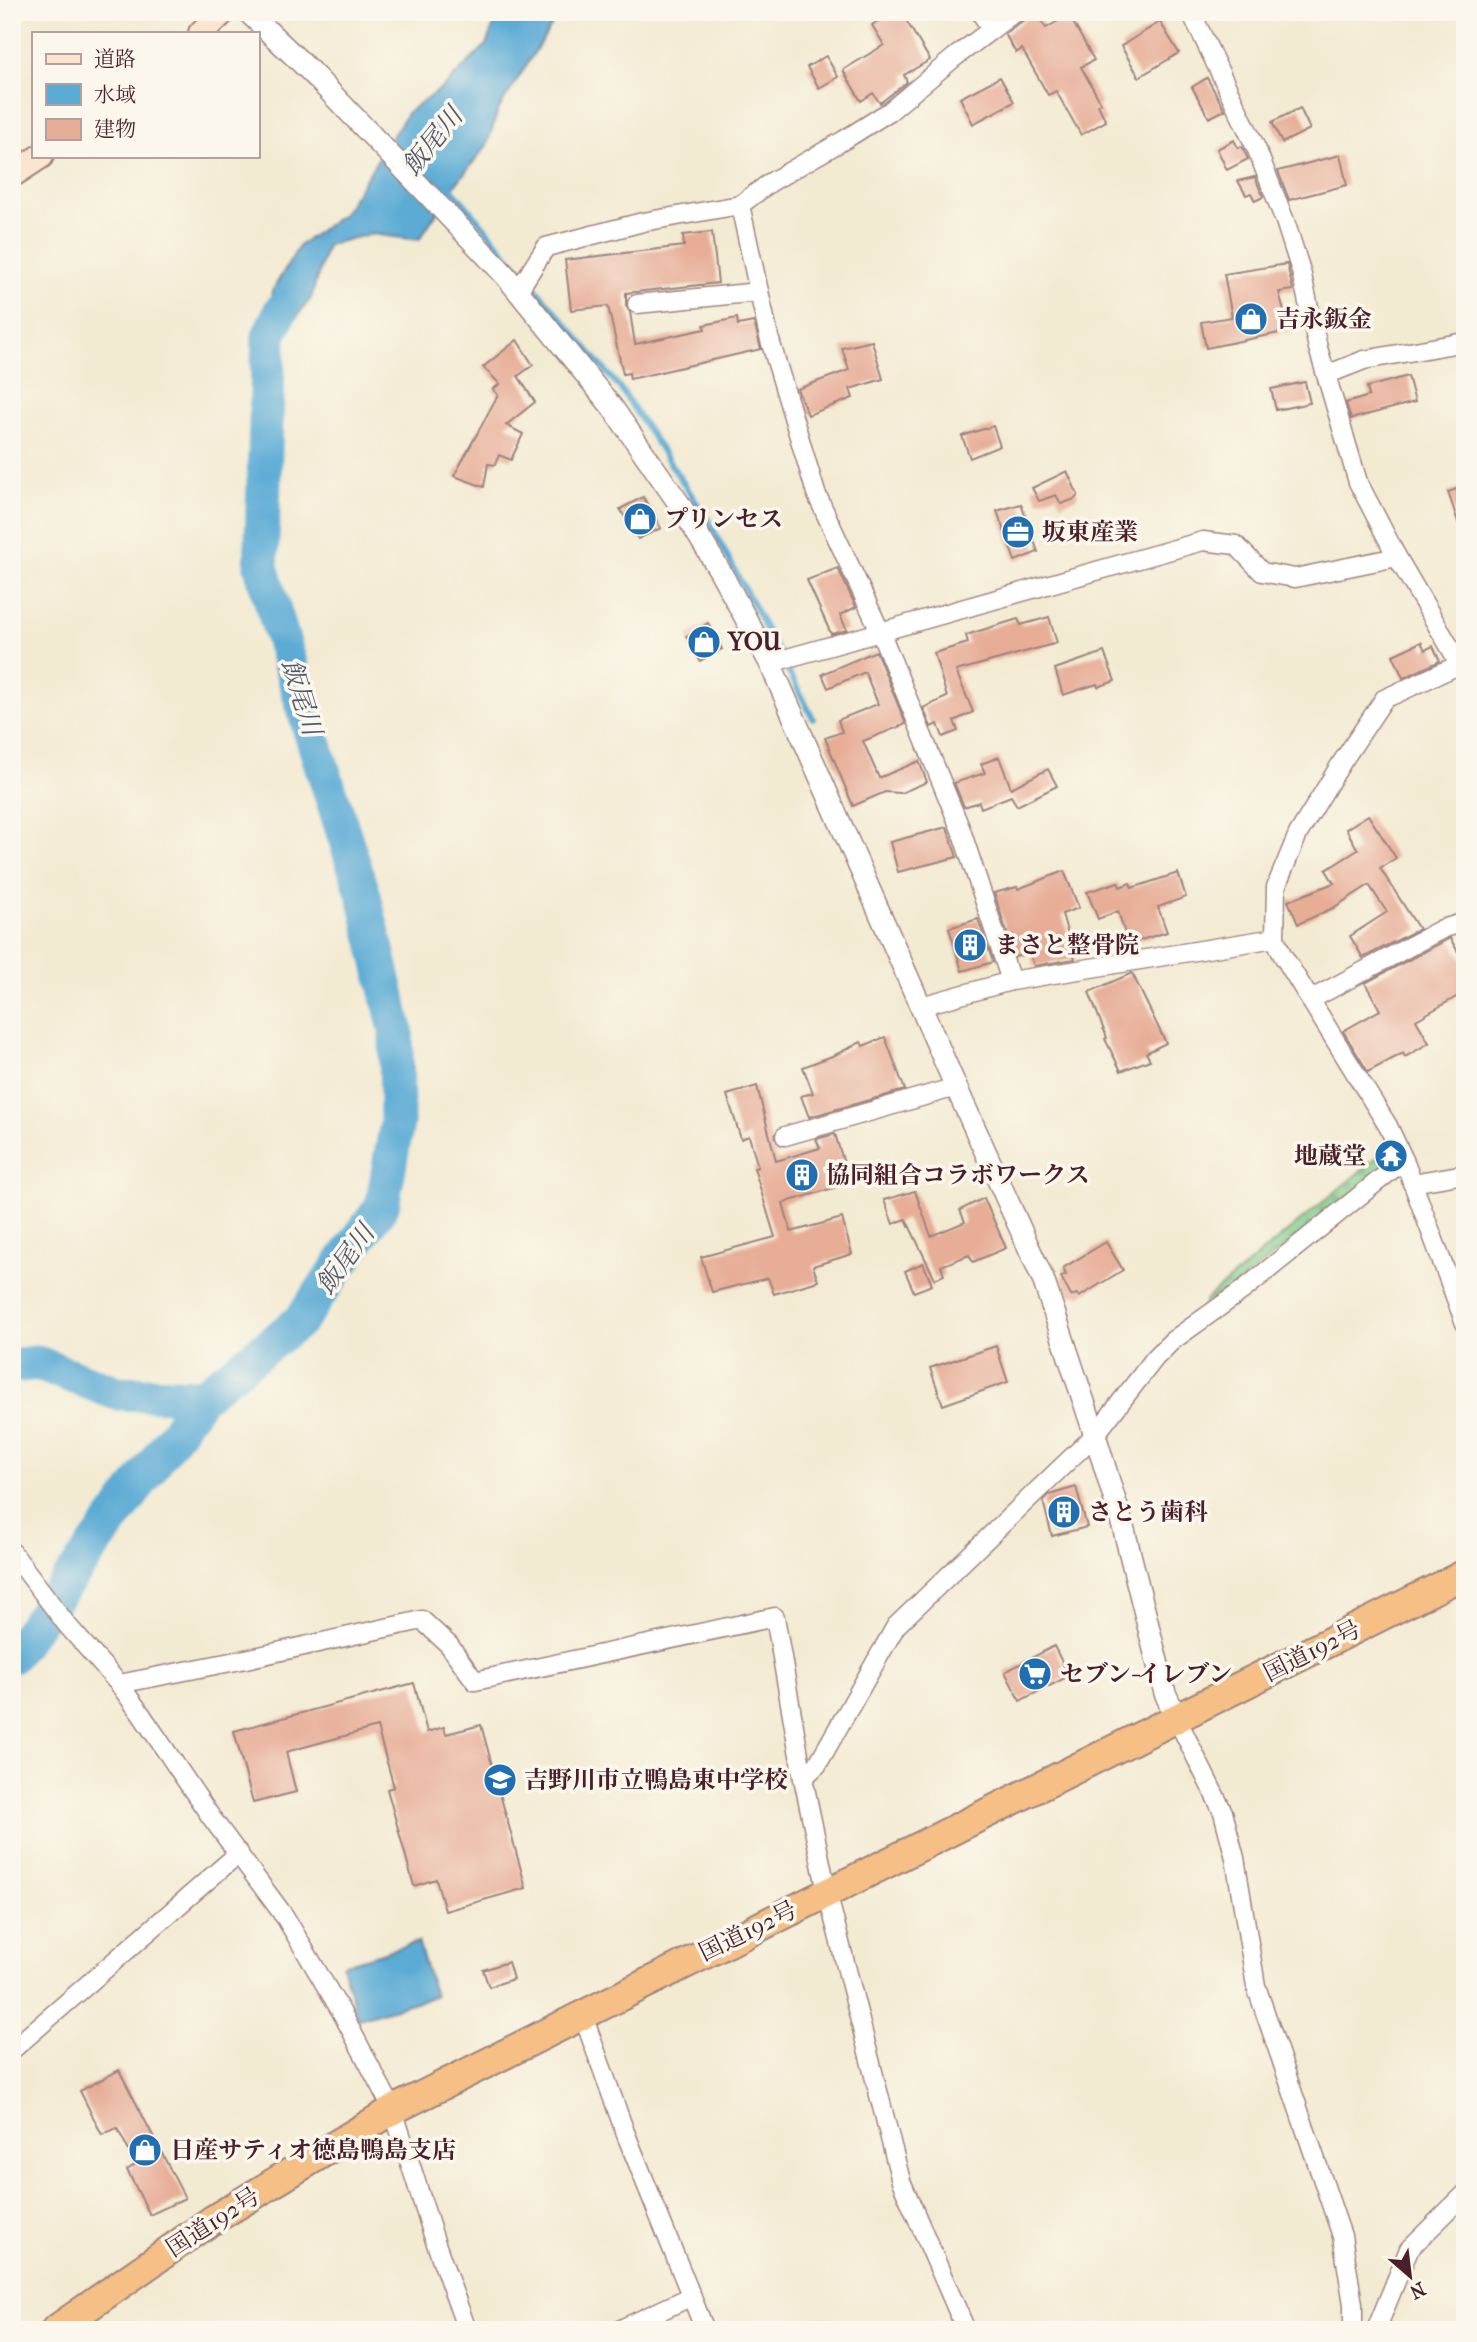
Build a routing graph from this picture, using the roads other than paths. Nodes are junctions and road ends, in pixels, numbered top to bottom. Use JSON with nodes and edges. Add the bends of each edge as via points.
{"nodes":[{"id":1,"x":223,"y":12,"type":"edge"},
{"id":2,"x":248,"y":12,"type":"edge"},
{"id":3,"x":981,"y":12,"type":"edge"},
{"id":4,"x":1015,"y":12,"type":"edge"},
{"id":5,"x":1191,"y":12,"type":"edge"},
{"id":6,"x":991,"y":28,"type":"junction"},
{"id":7,"x":202,"y":32,"type":"edge"},
{"id":8,"x":38,"y":158,"type":"edge"},
{"id":9,"x":12,"y":175,"type":"edge"},
{"id":10,"x":740,"y":205,"type":"junction"},
{"id":11,"x":520,"y":279,"type":"junction"},
{"id":12,"x":759,"y":292,"type":"junction"},
{"id":13,"x":637,"y":304,"type":"dead end"},
{"id":14,"x":1465,"y":342,"type":"edge"},
{"id":15,"x":1326,"y":375,"type":"junction"},
{"id":16,"x":1397,"y":556,"type":"junction"},
{"id":17,"x":880,"y":631,"type":"junction"},
{"id":18,"x":778,"y":660,"type":"junction"},
{"id":19,"x":1463,"y":666,"type":"edge"},
{"id":20,"x":1465,"y":922,"type":"edge"},
{"id":21,"x":1275,"y":938,"type":"junction"},
{"id":22,"x":1011,"y":981,"type":"junction"},
{"id":23,"x":1310,"y":1000,"type":"junction"},
{"id":24,"x":921,"y":1006,"type":"junction"},
{"id":25,"x":956,"y":1087,"type":"junction"},
{"id":26,"x":785,"y":1136,"type":"dead end"},
{"id":27,"x":1404,"y":1160,"type":"junction"},
{"id":28,"x":1465,"y":1174,"type":"edge"},
{"id":29,"x":1412,"y":1183,"type":"junction"},
{"id":30,"x":1465,"y":1323,"type":"edge"},
{"id":31,"x":1095,"y":1435,"type":"junction"},
{"id":32,"x":12,"y":1552,"type":"edge"},
{"id":33,"x":1465,"y":1574,"type":"edge"},
{"id":34,"x":119,"y":1684,"type":"junction"},
{"id":35,"x":1177,"y":1719,"type":"junction"},
{"id":36,"x":803,"y":1778,"type":"junction"},
{"id":37,"x":239,"y":1853,"type":"junction"},
{"id":38,"x":827,"y":1892,"type":"junction"},
{"id":39,"x":582,"y":2013,"type":"junction"},
{"id":40,"x":12,"y":2050,"type":"edge"},
{"id":41,"x":393,"y":2110,"type":"junction"},
{"id":42,"x":1465,"y":2194,"type":"edge"},
{"id":43,"x":692,"y":2296,"type":"junction"},
{"id":44,"x":55,"y":2330,"type":"edge"},
{"id":45,"x":467,"y":2330,"type":"edge"},
{"id":46,"x":620,"y":2330,"type":"edge"},
{"id":47,"x":705,"y":2330,"type":"edge"},
{"id":48,"x":966,"y":2330,"type":"edge"},
{"id":49,"x":1353,"y":2330,"type":"edge"},
{"id":50,"x":1376,"y":2330,"type":"edge"}],
"edges":[{"from":1,"to":7,"type":"main road"},
{"from":2,"to":11,"type":"street"},
{"from":3,"to":6,"type":"street"},
{"from":4,"to":6,"type":"street"},
{"from":5,"to":15,"type":"street","via":[[1257,150],[1285,221]]},
{"from":6,"to":10,"type":"street","via":[[890,111]]},
{"from":8,"to":9,"type":"main road"},
{"from":10,"to":11,"type":"street","via":[[643,222],[546,247]]},
{"from":10,"to":12,"type":"street"},
{"from":11,"to":18,"type":"street","via":[[680,505]]},
{"from":12,"to":13,"type":"street"},
{"from":12,"to":17,"type":"street","via":[[816,493]]},
{"from":14,"to":15,"type":"street","via":[[1364,360]]},
{"from":15,"to":16,"type":"street","via":[[1358,482]]},
{"from":16,"to":17,"type":"street","via":[[1295,578],[1262,572],[1237,545],[1203,541]]},
{"from":16,"to":19,"type":"street"},
{"from":17,"to":18,"type":"street"},
{"from":17,"to":22,"type":"street","via":[[961,830]]},
{"from":18,"to":24,"type":"street"},
{"from":19,"to":21,"type":"street","via":[[1384,699],[1298,834],[1276,887]]},
{"from":20,"to":23,"type":"street","via":[[1442,929]]},
{"from":21,"to":22,"type":"street"},
{"from":21,"to":23,"type":"street"},
{"from":22,"to":24,"type":"street"},
{"from":23,"to":27,"type":"street"},
{"from":24,"to":25,"type":"street"},
{"from":25,"to":26,"type":"street"},
{"from":25,"to":31,"type":"street","via":[[1043,1279]]},
{"from":27,"to":29,"type":"street"},
{"from":27,"to":31,"type":"street","via":[[1172,1341]]},
{"from":28,"to":29,"type":"street"},
{"from":29,"to":30,"type":"street"},
{"from":31,"to":35,"type":"street","via":[[1165,1692]]},
{"from":31,"to":36,"type":"street","via":[[896,1626],[817,1765]]},
{"from":32,"to":34,"type":"street","via":[[66,1625]]},
{"from":33,"to":35,"type":"highway","name":"国道192号"},
{"from":34,"to":36,"type":"street","via":[[422,1620],[449,1645],[475,1681],[775,1617]]},
{"from":34,"to":37,"type":"street"},
{"from":35,"to":38,"type":"highway","name":"国道192号"},
{"from":35,"to":49,"type":"street","via":[[1223,1812],[1255,1986],[1342,2236]]},
{"from":36,"to":38,"type":"street"},
{"from":37,"to":40,"type":"street"},
{"from":37,"to":41,"type":"street","via":[[342,2012]]},
{"from":38,"to":39,"type":"highway","name":"国道192号"},
{"from":38,"to":48,"type":"street","via":[[901,2181]]},
{"from":39,"to":41,"type":"highway","name":"国道192号"},
{"from":39,"to":43,"type":"street"},
{"from":41,"to":44,"type":"highway","name":"国道192号","via":[[211,2221]]},
{"from":41,"to":45,"type":"street"},
{"from":42,"to":50,"type":"street","via":[[1409,2249]]},
{"from":43,"to":46,"type":"street"},
{"from":43,"to":47,"type":"street"}]}
